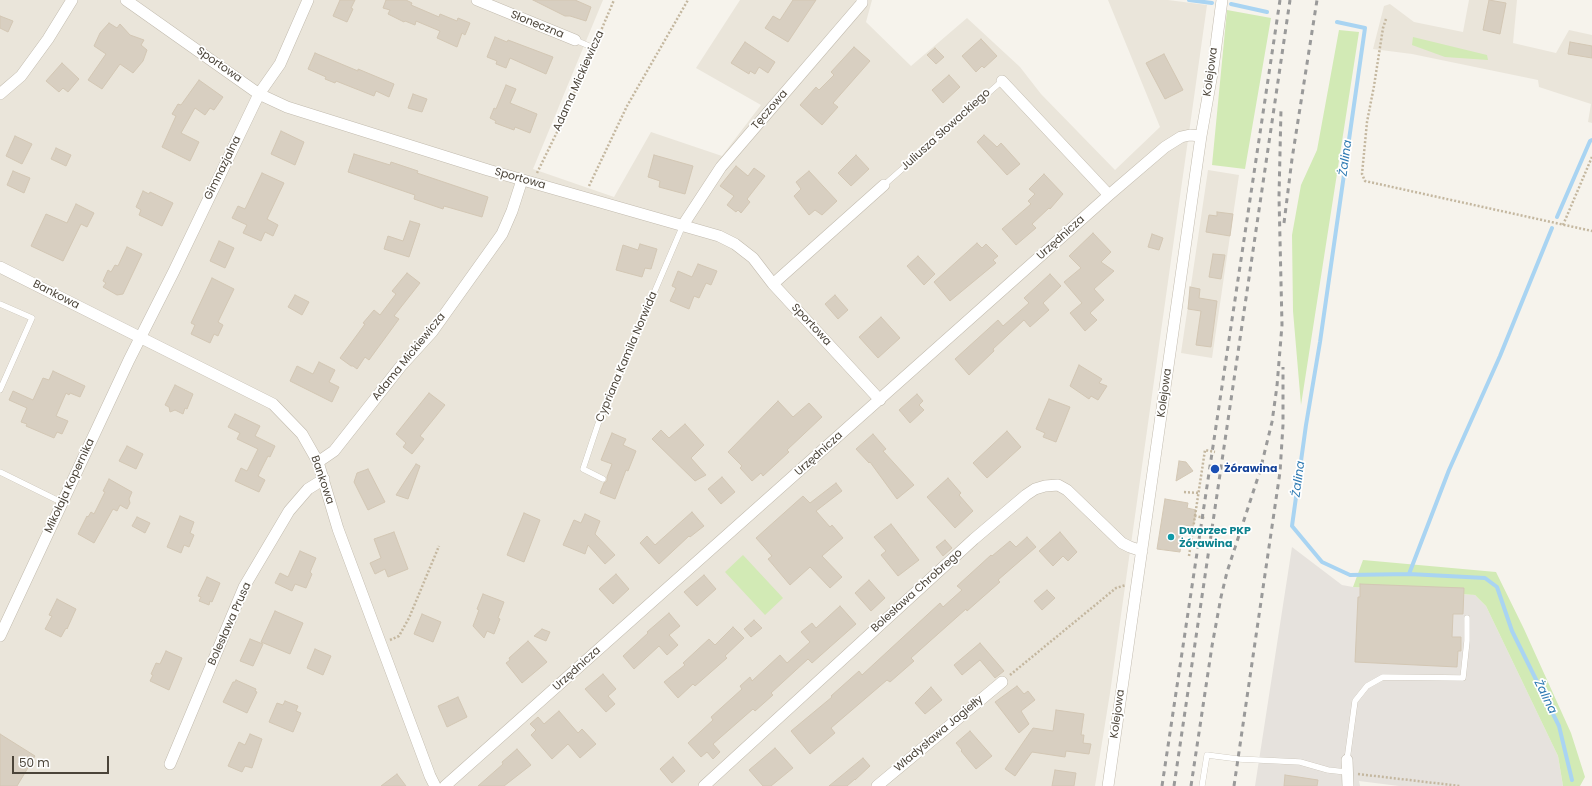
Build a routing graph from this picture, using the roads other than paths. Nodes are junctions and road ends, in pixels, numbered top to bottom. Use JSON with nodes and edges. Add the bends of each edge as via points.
{"nodes":[{"id":1,"x":72,"y":0,"type":"edge"},
{"id":2,"x":126,"y":0,"type":"edge"},
{"id":3,"x":308,"y":0,"type":"edge"},
{"id":4,"x":477,"y":0,"type":"edge"},
{"id":5,"x":862,"y":0,"type":"edge"},
{"id":6,"x":1222,"y":0,"type":"edge"},
{"id":7,"x":574,"y":40,"type":"joint"},
{"id":8,"x":594,"y":48,"type":"road end"},
{"id":9,"x":1002,"y":81,"type":"joint"},
{"id":10,"x":0,"y":94,"type":"edge"},
{"id":11,"x":260,"y":94,"type":"junction"},
{"id":12,"x":1201,"y":136,"type":"junction"},
{"id":13,"x":527,"y":181,"type":"junction"},
{"id":14,"x":884,"y":185,"type":"joint"},
{"id":15,"x":1109,"y":195,"type":"junction"},
{"id":16,"x":683,"y":225,"type":"junction"},
{"id":17,"x":0,"y":267,"type":"edge"},
{"id":18,"x":773,"y":284,"type":"junction"},
{"id":19,"x":0,"y":304,"type":"edge"},
{"id":20,"x":140,"y":337,"type":"junction"},
{"id":21,"x":0,"y":390,"type":"edge"},
{"id":22,"x":880,"y":400,"type":"junction"},
{"id":23,"x":318,"y":462,"type":"junction"},
{"id":24,"x":0,"y":472,"type":"edge"},
{"id":25,"x":324,"y":479,"type":"junction"},
{"id":26,"x":603,"y":479,"type":"dead end"},
{"id":27,"x":63,"y":503,"type":"junction"},
{"id":28,"x":1142,"y":551,"type":"junction"},
{"id":29,"x":1467,"y":618,"type":"dead end"},
{"id":30,"x":0,"y":636,"type":"edge"},
{"id":31,"x":1002,"y":682,"type":"road end"},
{"id":32,"x":1347,"y":760,"type":"joint"},
{"id":33,"x":170,"y":764,"type":"dead end"},
{"id":34,"x":1346,"y":772,"type":"junction"},
{"id":35,"x":435,"y":786,"type":"edge"},
{"id":36,"x":445,"y":786,"type":"edge"},
{"id":37,"x":704,"y":786,"type":"edge"},
{"id":38,"x":877,"y":786,"type":"edge"},
{"id":39,"x":1108,"y":786,"type":"edge"},
{"id":40,"x":1202,"y":786,"type":"edge"},
{"id":41,"x":1348,"y":786,"type":"edge"}],
"edges":[{"from":1,"to":10,"type":"street","via":[[21,76]]},
{"from":2,"to":11,"type":"street","name":"Sportowa"},
{"from":3,"to":11,"type":"street","name":"Gimnazjalna","via":[[280,64]]},
{"from":4,"to":7,"type":"street","name":"Słoneczna"},
{"from":5,"to":16,"type":"street","name":"Tęczowa","via":[[721,167]]},
{"from":6,"to":12,"type":"street","name":"Kolejowa"},
{"from":7,"to":8,"type":"lane"},
{"from":9,"to":14,"type":"lane","name":"Juliusza Słowackiego"},
{"from":9,"to":15,"type":"street","name":"Juliusza Słowackiego"},
{"from":11,"to":13,"type":"street","name":"Sportowa","via":[[287,107]]},
{"from":11,"to":20,"type":"street","name":"Gimnazjalna"},
{"from":12,"to":15,"type":"street","name":"Urzędnicza","via":[[1181,137],[1165,147]]},
{"from":12,"to":28,"type":"street","name":"Kolejowa"},
{"from":13,"to":16,"type":"street","name":"Sportowa"},
{"from":13,"to":23,"type":"street","name":"Adama Mickiewicza","via":[[502,234],[432,332],[401,366],[334,451]]},
{"from":14,"to":18,"type":"street","name":"Juliusza Słowackiego"},
{"from":15,"to":22,"type":"street","name":"Urzędnicza"},
{"from":16,"to":18,"type":"street","name":"Sportowa","via":[[719,236],[735,244],[753,258]]},
{"from":16,"to":26,"type":"lane","name":"Cypriana Kamila Norwida","via":[[598,424],[583,469]]},
{"from":17,"to":20,"type":"street","name":"Bankowa"},
{"from":18,"to":22,"type":"street","name":"Sportowa"},
{"from":19,"to":21,"type":"lane","via":[[32,318]]},
{"from":20,"to":23,"type":"street","name":"Bankowa","via":[[273,404],[302,434]]},
{"from":20,"to":27,"type":"street","name":"Mikołaja Kopernika"},
{"from":22,"to":36,"type":"street","name":"Urzędnicza"},
{"from":23,"to":25,"type":"street","name":"Bankowa"},
{"from":24,"to":27,"type":"lane"},
{"from":25,"to":33,"type":"street","name":"Bolesława Prusa","via":[[308,489],[289,511],[244,587]]},
{"from":25,"to":35,"type":"street","name":"Bankowa","via":[[338,529]]},
{"from":27,"to":30,"type":"street","name":"Mikołaja Kopernika"},
{"from":28,"to":37,"type":"street","name":"Bolesława Chrobrego","via":[[1122,543],[1067,490],[1058,486],[1035,489],[974,539]]},
{"from":28,"to":39,"type":"street","name":"Kolejowa"},
{"from":29,"to":32,"type":"lane","via":[[1463,678],[1383,677],[1367,686],[1355,701]]},
{"from":31,"to":38,"type":"street","name":"Władysława Jagiełły"},
{"from":32,"to":34,"type":"street"},
{"from":34,"to":40,"type":"lane","via":[[1300,762],[1207,755]]},
{"from":34,"to":41,"type":"street"}]}
